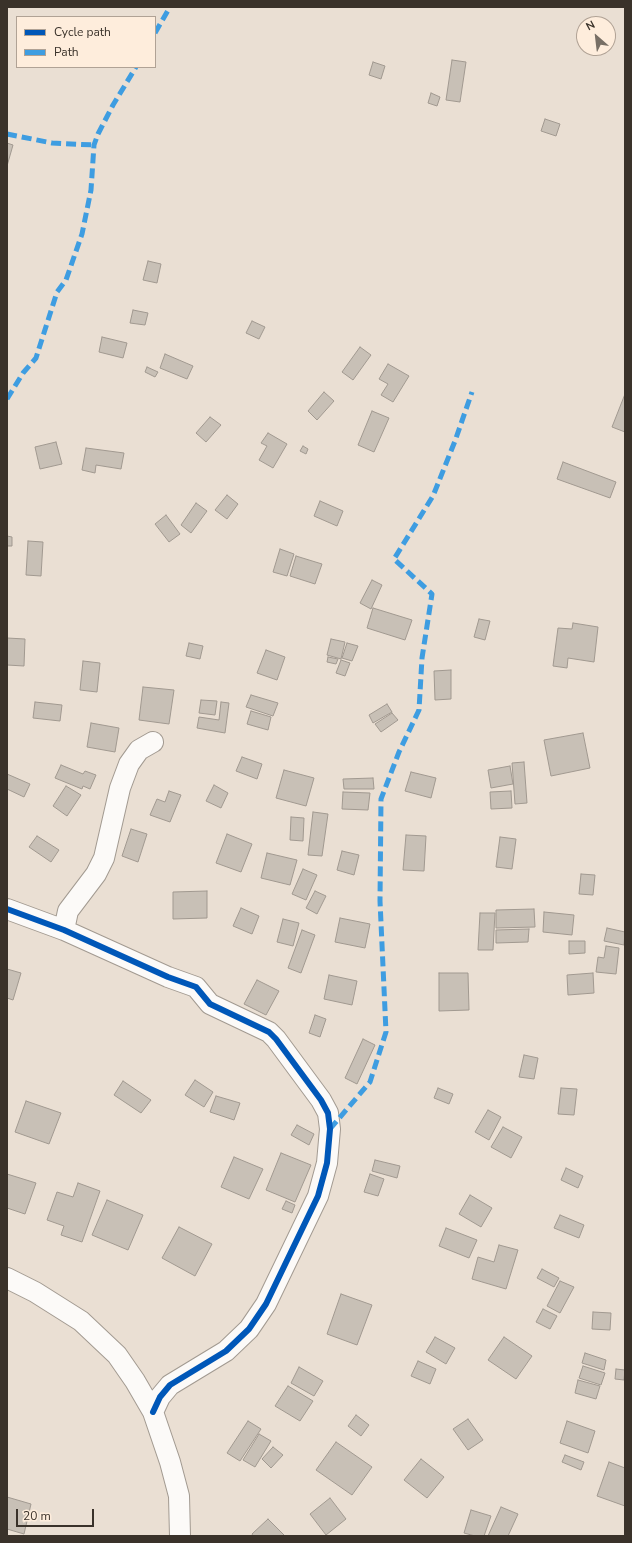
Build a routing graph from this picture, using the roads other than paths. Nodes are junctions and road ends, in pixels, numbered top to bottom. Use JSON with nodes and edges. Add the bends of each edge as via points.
{"nodes":[{"id":1,"x":153,"y":742,"type":"dead end"},
{"id":2,"x":7,"y":909,"type":"edge"},
{"id":3,"x":64,"y":930,"type":"junction"},
{"id":4,"x":7,"y":1278,"type":"edge"},
{"id":5,"x":153,"y":1412,"type":"junction"},
{"id":6,"x":180,"y":1536,"type":"edge"}],
"edges":[{"from":1,"to":3,"type":"street","via":[[139,750],[129,764],[120,788],[104,858],[96,874],[68,911]]},
{"from":2,"to":3,"type":"street"},
{"from":3,"to":5,"type":"street","via":[[196,987],[210,1004],[269,1032],[328,1113],[328,1163],[318,1196],[266,1304],[249,1329],[226,1351],[170,1385],[160,1397]]},
{"from":4,"to":5,"type":"street","via":[[81,1321],[117,1355]]},
{"from":5,"to":6,"type":"street","via":[[179,1496]]}]}
